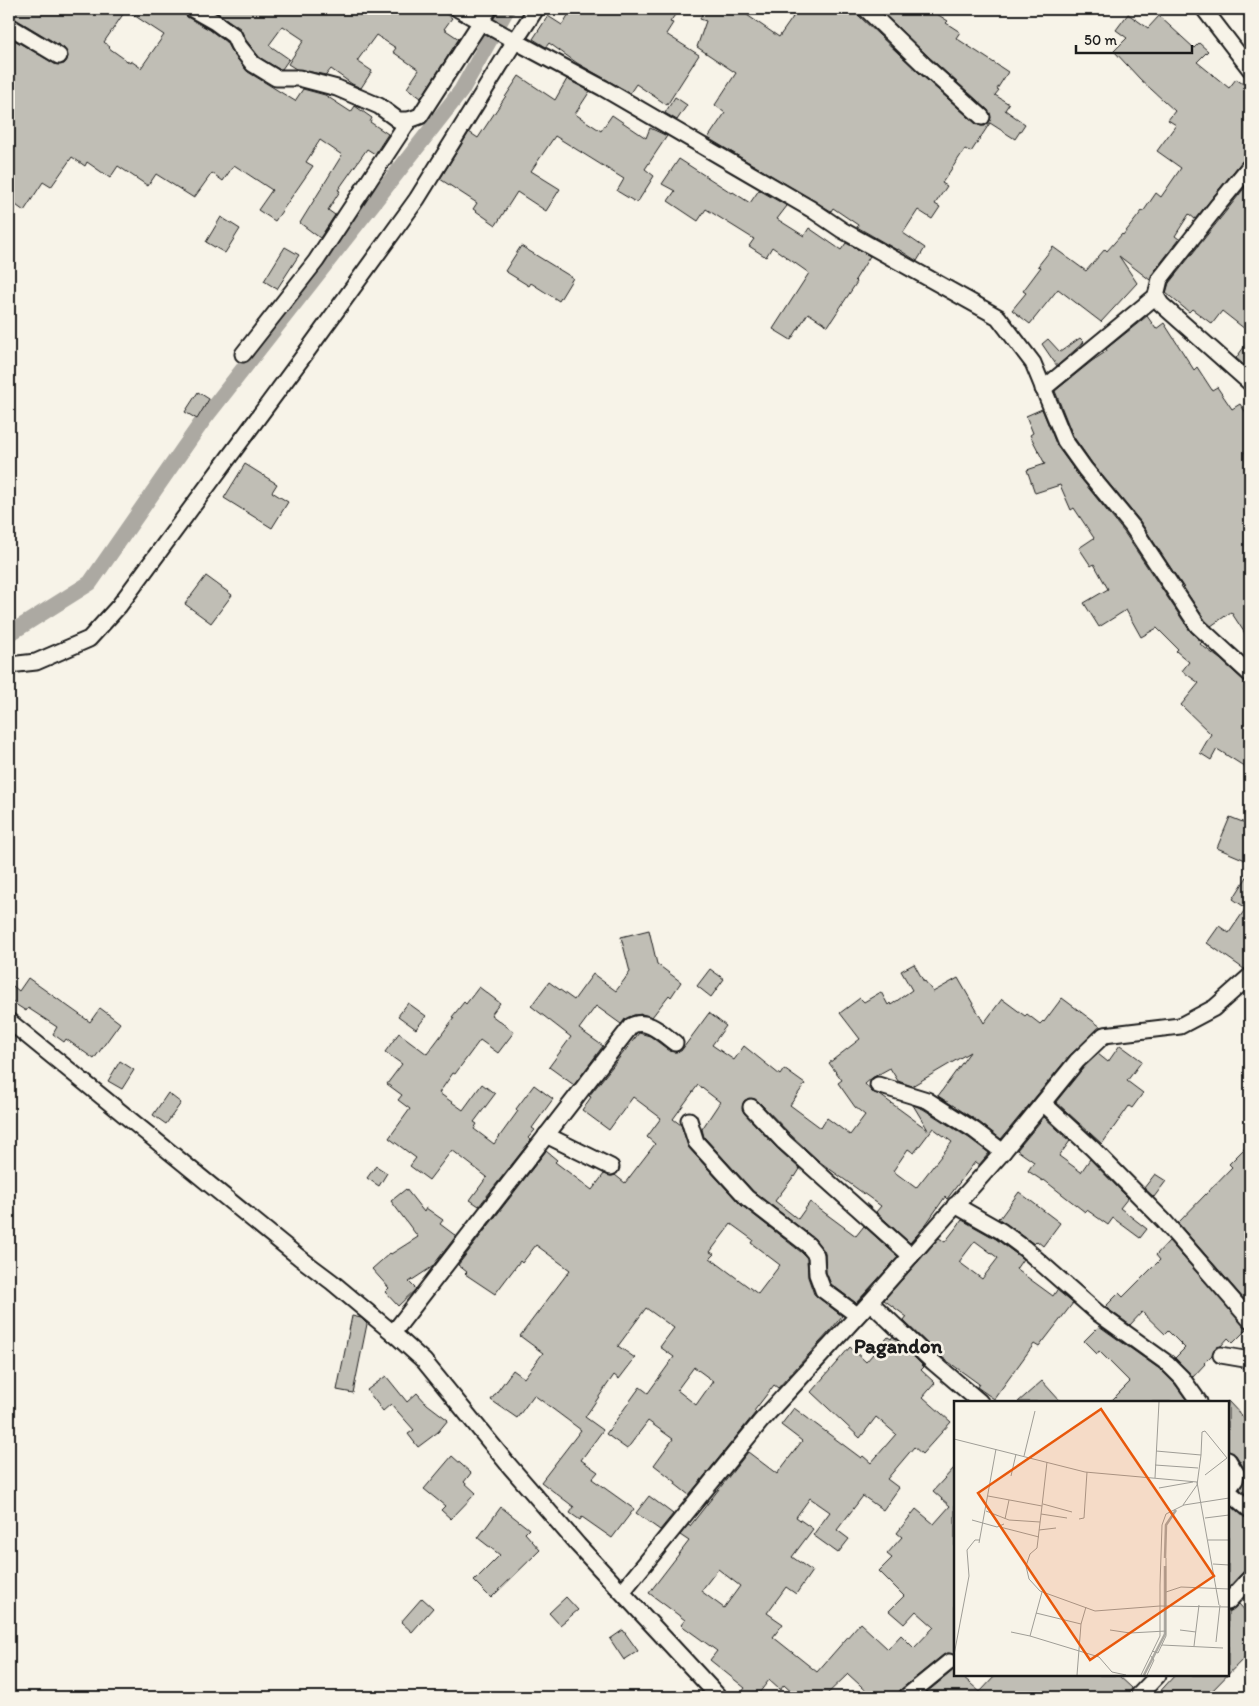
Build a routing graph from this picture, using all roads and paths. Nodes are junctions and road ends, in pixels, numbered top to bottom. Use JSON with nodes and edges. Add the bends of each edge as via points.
{"nodes":[{"id":1,"x":192,"y":9,"type":"edge"},
{"id":2,"x":458,"y":9,"type":"edge"},
{"id":3,"x":489,"y":9,"type":"edge"},
{"id":4,"x":536,"y":9,"type":"edge"},
{"id":5,"x":866,"y":9,"type":"edge"},
{"id":6,"x":1204,"y":9,"type":"edge"},
{"id":7,"x":484,"y":24,"type":"junction"},
{"id":8,"x":9,"y":26,"type":"edge"},
{"id":9,"x":512,"y":39,"type":"junction"},
{"id":10,"x":58,"y":56,"type":"dead end"},
{"id":11,"x":1250,"y":69,"type":"edge"},
{"id":12,"x":982,"y":117,"type":"dead end"},
{"id":13,"x":409,"y":120,"type":"junction"},
{"id":14,"x":1250,"y":166,"type":"edge"},
{"id":15,"x":1156,"y":296,"type":"junction"},
{"id":16,"x":243,"y":354,"type":"dead end"},
{"id":17,"x":1250,"y":383,"type":"edge"},
{"id":18,"x":1043,"y":389,"type":"junction"},
{"id":19,"x":9,"y":665,"type":"edge"},
{"id":20,"x":1250,"y":674,"type":"edge"},
{"id":21,"x":1250,"y":976,"type":"edge"},
{"id":22,"x":9,"y":1020,"type":"edge"},
{"id":23,"x":675,"y":1043,"type":"dead end"},
{"id":24,"x":878,"y":1085,"type":"dead end"},
{"id":25,"x":1042,"y":1103,"type":"junction"},
{"id":26,"x":751,"y":1106,"type":"dead end"},
{"id":27,"x":689,"y":1120,"type":"dead end"},
{"id":28,"x":546,"y":1135,"type":"junction"},
{"id":29,"x":1003,"y":1152,"type":"junction"},
{"id":30,"x":611,"y":1167,"type":"dead end"},
{"id":31,"x":955,"y":1205,"type":"junction"},
{"id":32,"x":910,"y":1256,"type":"junction"},
{"id":33,"x":870,"y":1302,"type":"junction"},
{"id":34,"x":857,"y":1315,"type":"junction"},
{"id":35,"x":1250,"y":1320,"type":"edge"},
{"id":36,"x":393,"y":1333,"type":"junction"},
{"id":37,"x":1221,"y":1355,"type":"dead end"},
{"id":38,"x":1250,"y":1360,"type":"edge"},
{"id":39,"x":1192,"y":1399,"type":"edge"},
{"id":40,"x":979,"y":1401,"type":"edge"},
{"id":41,"x":1229,"y":1462,"type":"edge"},
{"id":42,"x":1250,"y":1510,"type":"edge"},
{"id":43,"x":1250,"y":1578,"type":"edge"},
{"id":44,"x":622,"y":1592,"type":"junction"},
{"id":45,"x":1229,"y":1601,"type":"edge"},
{"id":46,"x":948,"y":1662,"type":"dead end"},
{"id":47,"x":1157,"y":1676,"type":"edge"},
{"id":48,"x":717,"y":1695,"type":"edge"},
{"id":49,"x":906,"y":1697,"type":"edge"},
{"id":50,"x":1137,"y":1697,"type":"edge"}],
"edges":[{"from":1,"to":13,"type":"street","via":[[234,36],[253,64],[276,78],[299,78],[337,88],[379,106],[398,120]]},
{"from":2,"to":7,"type":"street"},
{"from":3,"to":7,"type":"street"},
{"from":4,"to":9,"type":"street"},
{"from":5,"to":12,"type":"street"},
{"from":6,"to":11,"type":"street"},
{"from":7,"to":9,"type":"street"},
{"from":7,"to":13,"type":"street","via":[[420,116]]},
{"from":8,"to":10,"type":"street"},
{"from":9,"to":18,"type":"street","via":[[611,92],[842,230],[998,317],[1033,363]]},
{"from":9,"to":19,"type":"street","via":[[417,199],[119,606],[89,639],[36,662]]},
{"from":13,"to":16,"type":"street","via":[[316,262]]},
{"from":14,"to":15,"type":"street","via":[[1160,278]]},
{"from":15,"to":17,"type":"street"},
{"from":15,"to":18,"type":"street"},
{"from":18,"to":20,"type":"street","via":[[1066,441],[1132,526],[1198,626]]},
{"from":21,"to":25,"type":"street","via":[[1214,1008],[1180,1026],[1104,1035]]},
{"from":22,"to":36,"type":"street"},
{"from":23,"to":28,"type":"street","via":[[644,1023],[635,1023]]},
{"from":24,"to":29,"type":"street","via":[[927,1100]]},
{"from":25,"to":29,"type":"street"},
{"from":25,"to":35,"type":"street","via":[[1164,1221]]},
{"from":26,"to":32,"type":"street","via":[[784,1142]]},
{"from":27,"to":34,"type":"street","via":[[696,1142],[747,1198],[808,1245],[816,1255],[817,1274],[823,1290]]},
{"from":28,"to":30,"type":"street"},
{"from":28,"to":36,"type":"street"},
{"from":29,"to":31,"type":"street"},
{"from":31,"to":32,"type":"street"},
{"from":31,"to":39,"type":"street","via":[[1024,1248],[1099,1314],[1167,1363],[1182,1378]]},
{"from":32,"to":33,"type":"street"},
{"from":33,"to":34,"type":"street"},
{"from":33,"to":40,"type":"street"},
{"from":34,"to":44,"type":"street","via":[[761,1421]]},
{"from":36,"to":44,"type":"street","via":[[424,1361],[514,1471]]},
{"from":37,"to":38,"type":"street"},
{"from":41,"to":42,"type":"street","via":[[1236,1473],[1230,1493]]},
{"from":43,"to":45,"type":"street"},
{"from":44,"to":48,"type":"street"},
{"from":46,"to":49,"type":"street"},
{"from":47,"to":50,"type":"street"}]}
